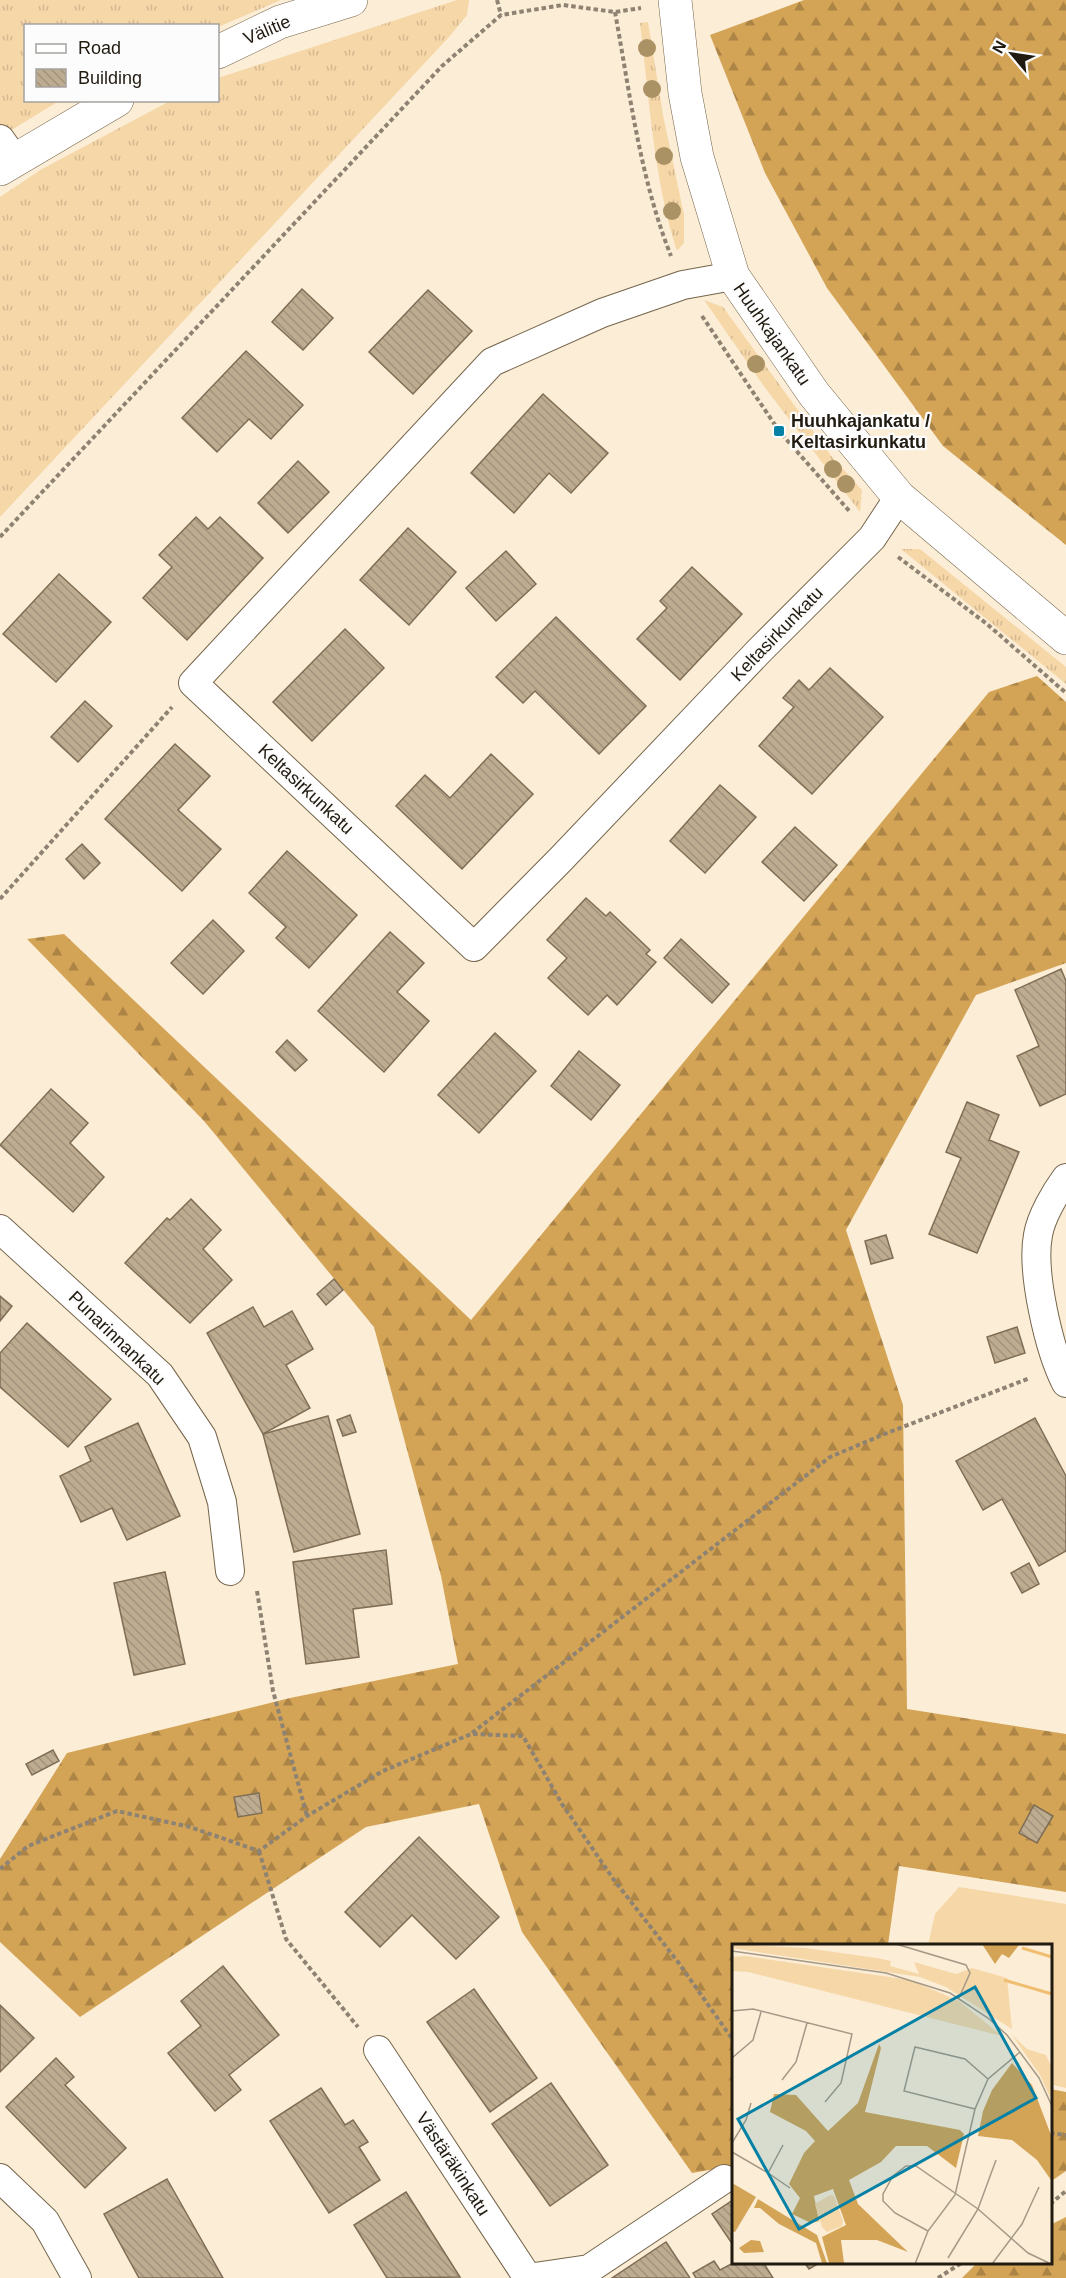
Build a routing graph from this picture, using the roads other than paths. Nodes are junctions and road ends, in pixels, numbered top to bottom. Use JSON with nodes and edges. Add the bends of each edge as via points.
{"nodes":[{"id":1,"x":351,"y":0,"type":"edge"},
{"id":2,"x":675,"y":1,"type":"edge"},
{"id":3,"x":219,"y":52,"type":"edge"},
{"id":4,"x":113,"y":102,"type":"edge"},
{"id":5,"x":5,"y":156,"type":"edge"},
{"id":6,"x":733,"y":276,"type":"junction"},
{"id":7,"x":899,"y":497,"type":"junction"},
{"id":8,"x":1066,"y":638,"type":"edge"},
{"id":9,"x":1066,"y":1178,"type":"edge"},
{"id":10,"x":0,"y":1229,"type":"edge"},
{"id":11,"x":1062,"y":1375,"type":"edge"},
{"id":12,"x":230,"y":1571,"type":"road end"},
{"id":13,"x":378,"y":2050,"type":"road end"},
{"id":14,"x":0,"y":2178,"type":"edge"},
{"id":15,"x":724,"y":2179,"type":"dead end"},
{"id":16,"x":76,"y":2278,"type":"edge"},
{"id":17,"x":528,"y":2278,"type":"edge"}],
"edges":[{"from":1,"to":3,"type":"street","name":"Välitie","via":[[280,22]]},
{"from":2,"to":6,"type":"street","name":"Huuhkajankatu","via":[[697,157]]},
{"from":4,"to":5,"type":"street"},
{"from":6,"to":7,"type":"street","name":"Huuhkajankatu","via":[[814,394]]},
{"from":6,"to":7,"type":"street","name":"Keltasirkunkatu","via":[[683,285],[602,313],[492,362],[193,683],[474,946],[872,537]]},
{"from":7,"to":8,"type":"street","name":"Huuhkajankatu"},
{"from":9,"to":11,"type":"street","via":[[1055,1192],[1038,1235],[1037,1285]]},
{"from":10,"to":12,"type":"street","name":"Punarinnankatu","via":[[160,1376],[202,1437],[222,1502]]},
{"from":13,"to":17,"type":"street","name":"Västäräkinkatu"},
{"from":14,"to":16,"type":"street","via":[[45,2221]]},
{"from":15,"to":17,"type":"street","via":[[589,2269]]}]}
